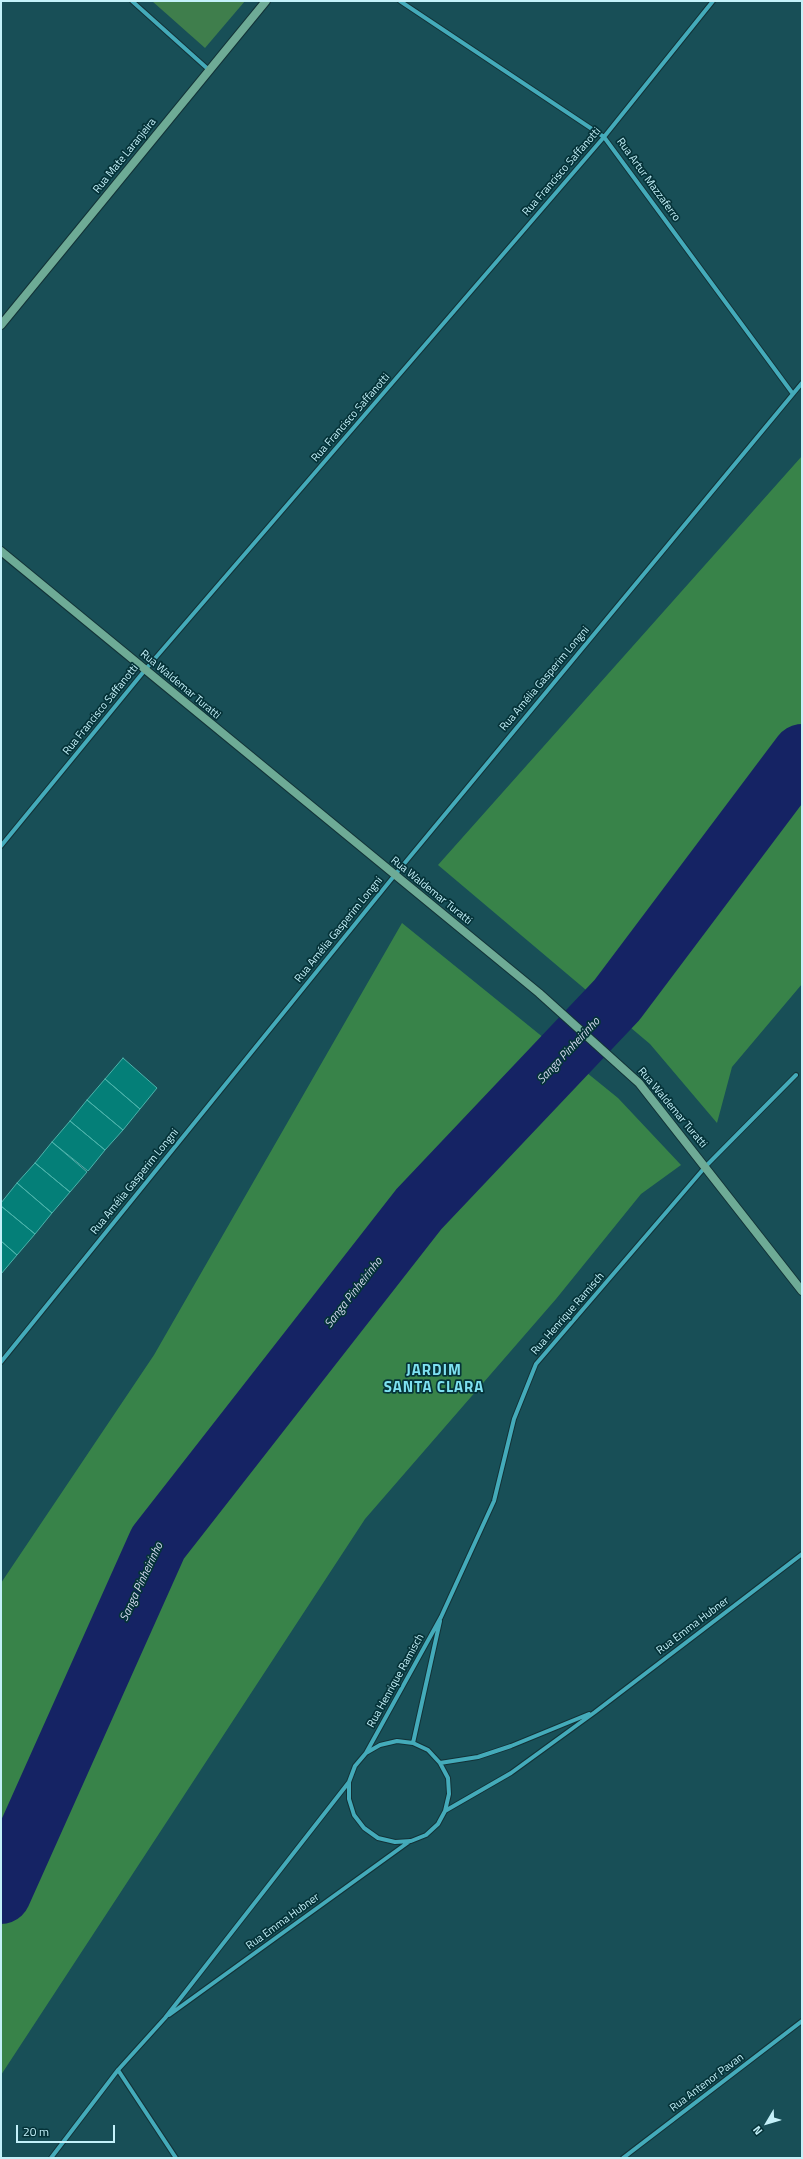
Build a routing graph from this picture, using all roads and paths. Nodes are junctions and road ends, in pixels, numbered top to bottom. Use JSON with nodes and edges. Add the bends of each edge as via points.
{"nodes":[{"id":1,"x":132,"y":1,"type":"edge"},
{"id":2,"x":266,"y":1,"type":"edge"},
{"id":3,"x":400,"y":1,"type":"edge"},
{"id":4,"x":713,"y":1,"type":"edge"},
{"id":5,"x":209,"y":70,"type":"junction"},
{"id":6,"x":604,"y":137,"type":"junction"},
{"id":7,"x":1,"y":325,"type":"edge"},
{"id":8,"x":802,"y":383,"type":"edge"},
{"id":9,"x":793,"y":394,"type":"junction"},
{"id":10,"x":1,"y":551,"type":"edge"},
{"id":11,"x":145,"y":670,"type":"junction"},
{"id":12,"x":1,"y":846,"type":"edge"},
{"id":13,"x":394,"y":876,"type":"junction"},
{"id":14,"x":796,"y":1075,"type":"dead end"},
{"id":15,"x":706,"y":1166,"type":"junction"},
{"id":16,"x":802,"y":1291,"type":"edge"},
{"id":17,"x":1,"y":1362,"type":"edge"},
{"id":18,"x":802,"y":1554,"type":"edge"},
{"id":19,"x":441,"y":1617,"type":"junction"},
{"id":20,"x":595,"y":1712,"type":"junction"},
{"id":21,"x":413,"y":1743,"type":"junction"},
{"id":22,"x":366,"y":1753,"type":"junction"},
{"id":23,"x":440,"y":1763,"type":"junction"},
{"id":24,"x":349,"y":1782,"type":"junction"},
{"id":25,"x":446,"y":1811,"type":"junction"},
{"id":26,"x":412,"y":1840,"type":"junction"},
{"id":27,"x":165,"y":2018,"type":"junction"},
{"id":28,"x":802,"y":2022,"type":"edge"},
{"id":29,"x":118,"y":2070,"type":"junction"},
{"id":30,"x":51,"y":2158,"type":"edge"},
{"id":31,"x":176,"y":2158,"type":"edge"},
{"id":32,"x":624,"y":2158,"type":"edge"}],
"edges":[{"from":1,"to":5,"type":"street"},
{"from":2,"to":5,"type":"street","name":"Rua Mate Laranjeira"},
{"from":3,"to":6,"type":"street","name":"Rua Artur Mazzaferro"},
{"from":4,"to":6,"type":"street","name":"Rua Francisco Saffanotti"},
{"from":5,"to":7,"type":"street","name":"Rua Mate Laranjeira"},
{"from":6,"to":9,"type":"street","name":"Rua Artur Mazzaferro"},
{"from":6,"to":11,"type":"street","name":"Rua Francisco Saffanotti"},
{"from":8,"to":9,"type":"street","name":"Rua Amélia Gasperim Longni"},
{"from":9,"to":13,"type":"street","name":"Rua Amélia Gasperim Longni"},
{"from":10,"to":11,"type":"street","name":"Rua Waldemar Turatti"},
{"from":11,"to":12,"type":"street","name":"Rua Francisco Saffanotti"},
{"from":11,"to":13,"type":"street","name":"Rua Waldemar Turatti"},
{"from":13,"to":15,"type":"street","name":"Rua Waldemar Turatti","via":[[539,993],[638,1083]]},
{"from":13,"to":17,"type":"street","name":"Rua Amélia Gasperim Longni"},
{"from":14,"to":15,"type":"street","name":"Rua Henrique Ramisch"},
{"from":15,"to":16,"type":"street","name":"Rua Waldemar Turatti"},
{"from":15,"to":19,"type":"street","name":"Rua Henrique Ramisch","via":[[536,1364],[514,1418],[494,1501]]},
{"from":18,"to":20,"type":"street","name":"Rua Emma Hubner"},
{"from":19,"to":21,"type":"street","name":"Rua Henrique Ramisch"},
{"from":19,"to":22,"type":"street","name":"Rua Henrique Ramisch"},
{"from":20,"to":23,"type":"street","name":"Rua Emma Hubner","via":[[484,1755]]},
{"from":20,"to":25,"type":"street","name":"Rua Emma Hubner","via":[[511,1773]]},
{"from":21,"to":22,"type":"street","via":[[397,1741],[380,1745]]},
{"from":21,"to":23,"type":"street","via":[[428,1750]]},
{"from":22,"to":24,"type":"street","via":[[355,1766]]},
{"from":23,"to":25,"type":"street","via":[[448,1778]]},
{"from":24,"to":26,"type":"street","via":[[349,1799],[354,1815],[364,1828],[378,1838],[395,1842]]},
{"from":24,"to":27,"type":"street","name":"Rua Emma Hubner"},
{"from":25,"to":26,"type":"street","via":[[438,1824],[426,1834]]},
{"from":26,"to":27,"type":"street","name":"Rua Emma Hubner"},
{"from":27,"to":29,"type":"street","name":"Rua Emma Hubner"},
{"from":28,"to":32,"type":"street","name":"Rua Antenor Pavan"},
{"from":29,"to":30,"type":"street","name":"Rua Emma Hubner"},
{"from":29,"to":31,"type":"street"}]}
